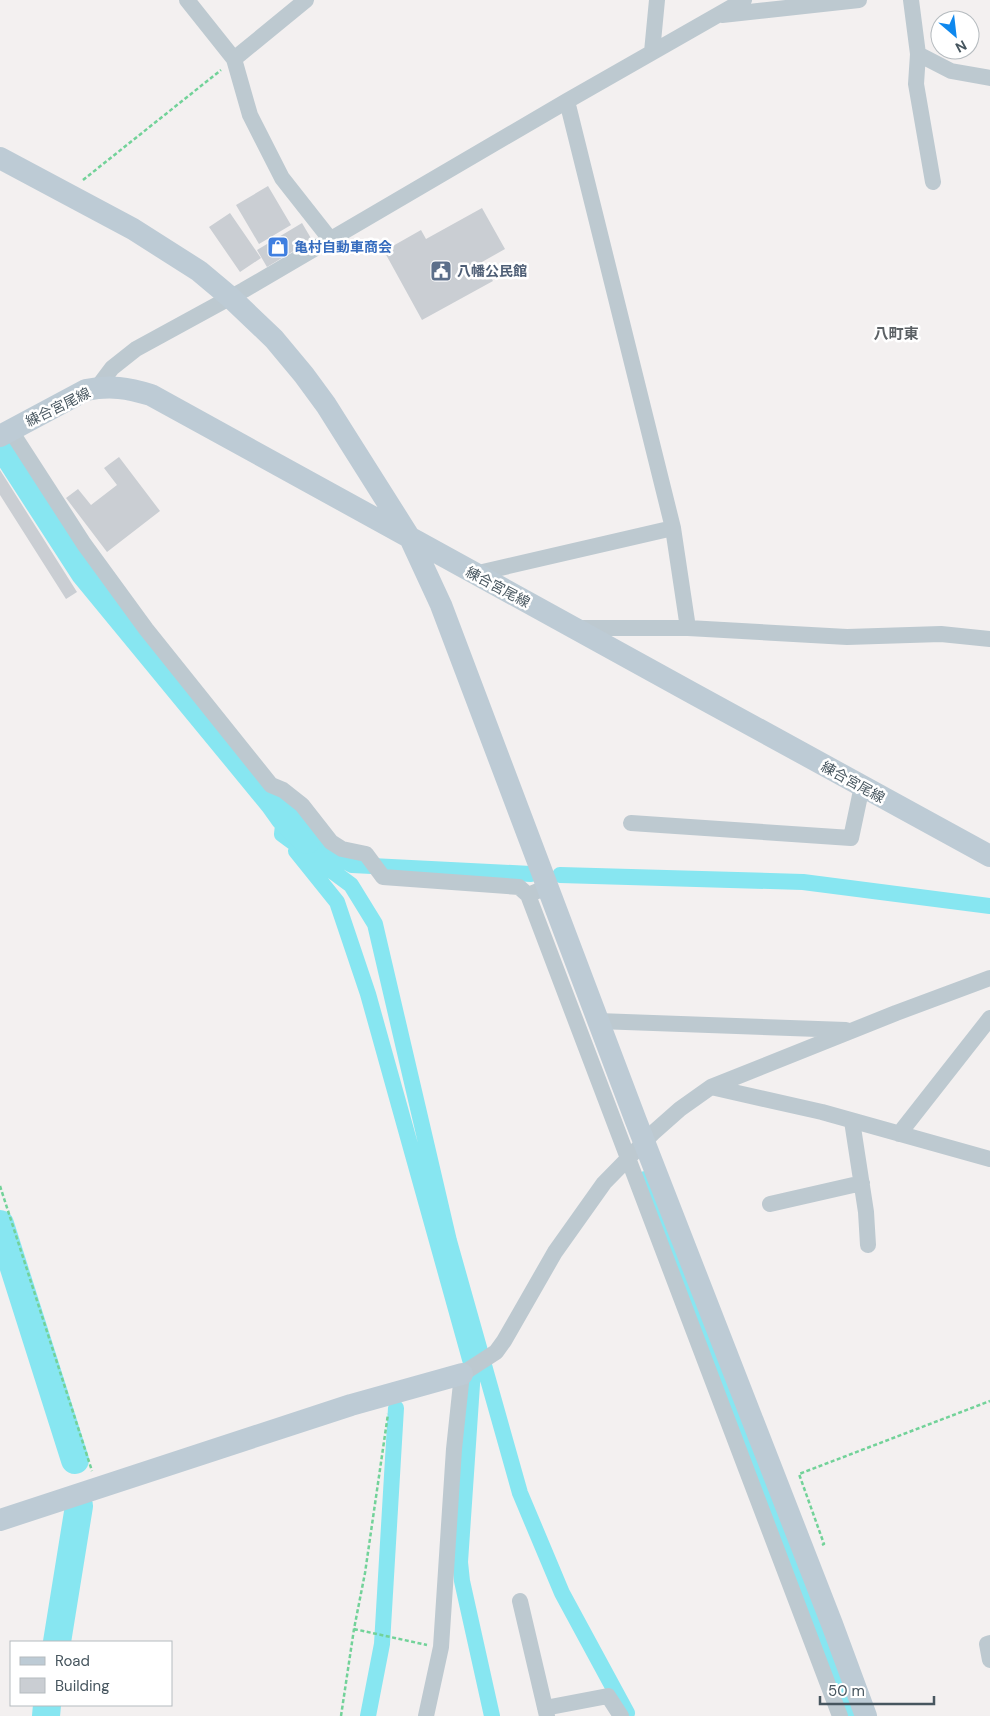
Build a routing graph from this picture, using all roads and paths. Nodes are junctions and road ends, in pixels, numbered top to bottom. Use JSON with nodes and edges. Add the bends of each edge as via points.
{"nodes":[{"id":1,"x":187,"y":0,"type":"edge"},
{"id":2,"x":306,"y":0,"type":"edge"},
{"id":3,"x":657,"y":0,"type":"edge"},
{"id":4,"x":744,"y":0,"type":"edge"},
{"id":5,"x":859,"y":0,"type":"edge"},
{"id":6,"x":911,"y":0,"type":"edge"},
{"id":7,"x":715,"y":16,"type":"junction"},
{"id":8,"x":652,"y":52,"type":"junction"},
{"id":9,"x":918,"y":54,"type":"junction"},
{"id":10,"x":234,"y":59,"type":"junction"},
{"id":11,"x":990,"y":78,"type":"edge"},
{"id":12,"x":567,"y":100,"type":"junction"},
{"id":13,"x":0,"y":158,"type":"edge"},
{"id":14,"x":933,"y":182,"type":"dead end"},
{"id":15,"x":67,"y":194,"type":"junction"},
{"id":16,"x":330,"y":239,"type":"junction"},
{"id":17,"x":230,"y":297,"type":"junction"},
{"id":18,"x":98,"y":388,"type":"junction"},
{"id":19,"x":5,"y":433,"type":"edge"},
{"id":20,"x":673,"y":528,"type":"junction"},
{"id":21,"x":410,"y":538,"type":"junction"},
{"id":22,"x":474,"y":574,"type":"junction"},
{"id":23,"x":575,"y":628,"type":"junction"},
{"id":24,"x":688,"y":628,"type":"junction"},
{"id":25,"x":990,"y":639,"type":"edge"},
{"id":26,"x":862,"y":786,"type":"junction"},
{"id":27,"x":631,"y":822,"type":"dead end"},
{"id":28,"x":990,"y":856,"type":"edge"},
{"id":29,"x":538,"y":891,"type":"junction"},
{"id":30,"x":990,"y":978,"type":"edge"},
{"id":31,"x":990,"y":1018,"type":"edge"},
{"id":32,"x":598,"y":1021,"type":"junction"},
{"id":33,"x":852,"y":1030,"type":"junction"},
{"id":34,"x":711,"y":1087,"type":"junction"},
{"id":35,"x":852,"y":1121,"type":"junction"},
{"id":36,"x":899,"y":1134,"type":"junction"},
{"id":37,"x":644,"y":1142,"type":"junction"},
{"id":38,"x":628,"y":1158,"type":"junction"},
{"id":39,"x":990,"y":1159,"type":"edge"},
{"id":40,"x":862,"y":1183,"type":"junction"},
{"id":41,"x":0,"y":1186,"type":"edge"},
{"id":42,"x":770,"y":1204,"type":"dead end"},
{"id":43,"x":868,"y":1245,"type":"dead end"},
{"id":44,"x":466,"y":1372,"type":"junction"},
{"id":45,"x":390,"y":1394,"type":"junction"},
{"id":46,"x":990,"y":1401,"type":"edge"},
{"id":47,"x":97,"y":1487,"type":"junction"},
{"id":48,"x":0,"y":1520,"type":"edge"},
{"id":49,"x":804,"y":1552,"type":"junction"},
{"id":50,"x":520,"y":1601,"type":"dead end"},
{"id":51,"x":354,"y":1629,"type":"junction"},
{"id":52,"x":990,"y":1643,"type":"edge"},
{"id":53,"x":441,"y":1647,"type":"junction"},
{"id":54,"x":990,"y":1660,"type":"edge"},
{"id":55,"x":546,"y":1712,"type":"edge"},
{"id":56,"x":341,"y":1716,"type":"edge"},
{"id":57,"x":426,"y":1716,"type":"edge"},
{"id":58,"x":621,"y":1716,"type":"edge"},
{"id":59,"x":840,"y":1716,"type":"edge"},
{"id":60,"x":866,"y":1716,"type":"edge"}],
"edges":[{"from":1,"to":10,"type":"street"},
{"from":2,"to":10,"type":"street"},
{"from":3,"to":8,"type":"street"},
{"from":4,"to":7,"type":"street"},
{"from":5,"to":7,"type":"street"},
{"from":6,"to":9,"type":"street"},
{"from":7,"to":8,"type":"street"},
{"from":8,"to":12,"type":"street"},
{"from":9,"to":11,"type":"street","via":[[952,71]]},
{"from":9,"to":14,"type":"street","via":[[916,84]]},
{"from":10,"to":15,"type":"path"},
{"from":10,"to":16,"type":"street","via":[[250,115],[282,178]]},
{"from":12,"to":16,"type":"street"},
{"from":12,"to":20,"type":"street"},
{"from":13,"to":15,"type":"street"},
{"from":15,"to":17,"type":"street","via":[[133,229],[199,271]]},
{"from":16,"to":17,"type":"street"},
{"from":17,"to":18,"type":"street","via":[[136,349],[112,368]]},
{"from":17,"to":21,"type":"street","via":[[274,339],[304,375]]},
{"from":18,"to":19,"type":"street","name":"練合宮尾線","via":[[86,390]]},
{"from":18,"to":21,"type":"street","name":"練合宮尾線","via":[[128,388],[151,395]]},
{"from":19,"to":29,"type":"street","via":[[146,629],[272,785],[302,805],[331,842],[342,849],[366,854],[382,876],[519,886]]},
{"from":20,"to":22,"type":"street"},
{"from":20,"to":24,"type":"street"},
{"from":21,"to":22,"type":"street","name":"練合宮尾線"},
{"from":21,"to":29,"type":"street","via":[[441,605]]},
{"from":22,"to":23,"type":"street","name":"練合宮尾線"},
{"from":23,"to":24,"type":"street"},
{"from":23,"to":26,"type":"street","name":"練合宮尾線"},
{"from":24,"to":25,"type":"street","via":[[847,637],[941,634]]},
{"from":26,"to":27,"type":"street","via":[[851,838]]},
{"from":26,"to":28,"type":"street","name":"練合宮尾線"},
{"from":29,"to":32,"type":"street"},
{"from":29,"to":38,"type":"street"},
{"from":30,"to":33,"type":"street"},
{"from":31,"to":36,"type":"street"},
{"from":32,"to":33,"type":"street"},
{"from":32,"to":37,"type":"street"},
{"from":33,"to":34,"type":"street"},
{"from":34,"to":35,"type":"street"},
{"from":34,"to":37,"type":"street","via":[[680,1109]]},
{"from":35,"to":36,"type":"street"},
{"from":35,"to":40,"type":"street"},
{"from":36,"to":39,"type":"street"},
{"from":37,"to":38,"type":"street"},
{"from":37,"to":49,"type":"street"},
{"from":38,"to":44,"type":"street","via":[[604,1183],[555,1252],[496,1352]]},
{"from":38,"to":59,"type":"street"},
{"from":40,"to":42,"type":"street"},
{"from":40,"to":43,"type":"street"},
{"from":41,"to":47,"type":"path"},
{"from":44,"to":45,"type":"street"},
{"from":44,"to":53,"type":"street","via":[[454,1449]]},
{"from":45,"to":47,"type":"street"},
{"from":45,"to":51,"type":"path"},
{"from":46,"to":49,"type":"path","via":[[799,1474],[824,1544]]},
{"from":47,"to":48,"type":"street"},
{"from":49,"to":60,"type":"street"},
{"from":50,"to":55,"type":"street"},
{"from":51,"to":53,"type":"path"},
{"from":51,"to":56,"type":"path"},
{"from":52,"to":54,"type":"street","via":[[987,1644]]},
{"from":53,"to":57,"type":"street"},
{"from":55,"to":58,"type":"street","via":[[608,1696]]}]}
